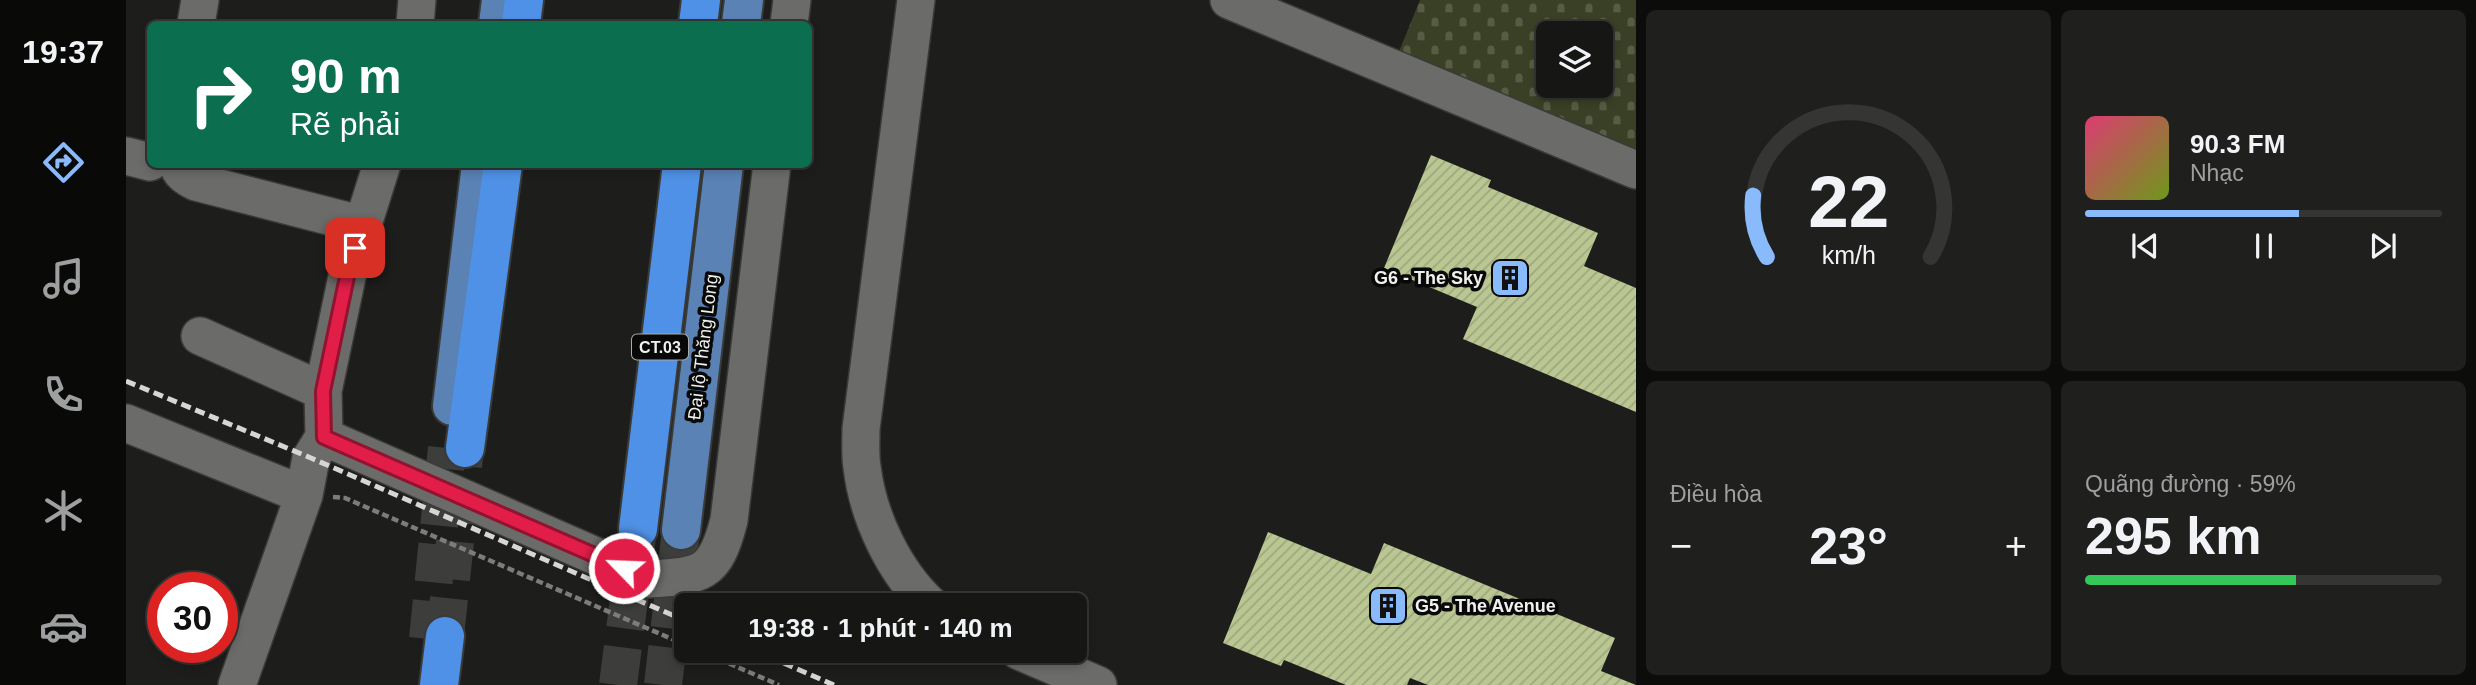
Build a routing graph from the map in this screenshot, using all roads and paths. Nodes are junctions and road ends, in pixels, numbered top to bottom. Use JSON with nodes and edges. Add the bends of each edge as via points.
{"nodes":[{"id":1,"x":200,"y":0,"type":"edge"},
{"id":2,"x":417,"y":0,"type":"edge"},
{"id":3,"x":501,"y":0,"type":"edge"},
{"id":4,"x":524,"y":0,"type":"edge"},
{"id":5,"x":701,"y":0,"type":"edge"},
{"id":6,"x":744,"y":0,"type":"edge"},
{"id":7,"x":792,"y":0,"type":"edge"},
{"id":8,"x":916,"y":0,"type":"edge"},
{"id":9,"x":1229,"y":0,"type":"edge"},
{"id":10,"x":196,"y":21,"type":"edge"},
{"id":11,"x":415,"y":21,"type":"edge"},
{"id":12,"x":498,"y":21,"type":"edge"},
{"id":13,"x":521,"y":21,"type":"edge"},
{"id":14,"x":698,"y":21,"type":"edge"},
{"id":15,"x":741,"y":21,"type":"edge"},
{"id":16,"x":789,"y":21,"type":"edge"},
{"id":17,"x":126,"y":156,"type":"edge"},
{"id":18,"x":147,"y":161,"type":"edge"},
{"id":19,"x":172,"y":168,"type":"edge"},
{"id":20,"x":381,"y":168,"type":"edge"},
{"id":21,"x":481,"y":168,"type":"edge"},
{"id":22,"x":502,"y":168,"type":"edge"},
{"id":23,"x":682,"y":168,"type":"edge"},
{"id":24,"x":724,"y":168,"type":"edge"},
{"id":25,"x":772,"y":168,"type":"edge"},
{"id":26,"x":1636,"y":170,"type":"edge"},
{"id":27,"x":363,"y":225,"type":"junction"},
{"id":28,"x":200,"y":336,"type":"dead end"},
{"id":29,"x":323,"y":391,"type":"junction"},
{"id":30,"x":126,"y":423,"type":"edge"},
{"id":31,"x":324,"y":437,"type":"junction"},
{"id":32,"x":456,"y":448,"type":"joint"},
{"id":33,"x":304,"y":495,"type":"junction"},
{"id":34,"x":638,"y":530,"type":"tunnel mouth"},
{"id":35,"x":681,"y":530,"type":"tunnel mouth"},
{"id":36,"x":918,"y":593,"type":"edge"},
{"id":37,"x":436,"y":638,"type":"joint"},
{"id":38,"x":674,"y":640,"type":"edge"},
{"id":39,"x":729,"y":663,"type":"edge"},
{"id":40,"x":1046,"y":663,"type":"edge"},
{"id":41,"x":237,"y":685,"type":"edge"},
{"id":42,"x":422,"y":685,"type":"edge"},
{"id":43,"x":439,"y":685,"type":"edge"},
{"id":44,"x":779,"y":685,"type":"edge"},
{"id":45,"x":1098,"y":685,"type":"edge"}],
"edges":[{"from":1,"to":10,"type":"street"},
{"from":2,"to":11,"type":"street"},
{"from":3,"to":12,"type":"main road"},
{"from":4,"to":13,"type":"highway"},
{"from":5,"to":14,"type":"highway"},
{"from":6,"to":15,"type":"main road"},
{"from":7,"to":16,"type":"street"},
{"from":8,"to":36,"type":"street","via":[[860,429],[870,503],[883,538]]},
{"from":9,"to":26,"type":"street"},
{"from":17,"to":18,"type":"street"},
{"from":19,"to":27,"type":"street","via":[[196,182]]},
{"from":20,"to":27,"type":"street"},
{"from":21,"to":32,"type":"main road"},
{"from":22,"to":32,"type":"highway"},
{"from":23,"to":34,"type":"highway","number":"CT.03"},
{"from":24,"to":35,"type":"main road","name":"Đại lộ Thăng Long"},
{"from":25,"to":31,"type":"street","via":[[729,520],[711,564],[691,577],[648,579]]},
{"from":27,"to":29,"type":"street","via":[[348,272]]},
{"from":28,"to":29,"type":"street"},
{"from":29,"to":31,"type":"street"},
{"from":30,"to":33,"type":"street"},
{"from":31,"to":33,"type":"street","via":[[312,458]]},
{"from":33,"to":38,"type":"path","via":[[345,498]]},
{"from":33,"to":41,"type":"street"},
{"from":37,"to":42,"type":"main road"},
{"from":37,"to":43,"type":"highway"},
{"from":39,"to":44,"type":"path"},
{"from":40,"to":45,"type":"street"}]}
